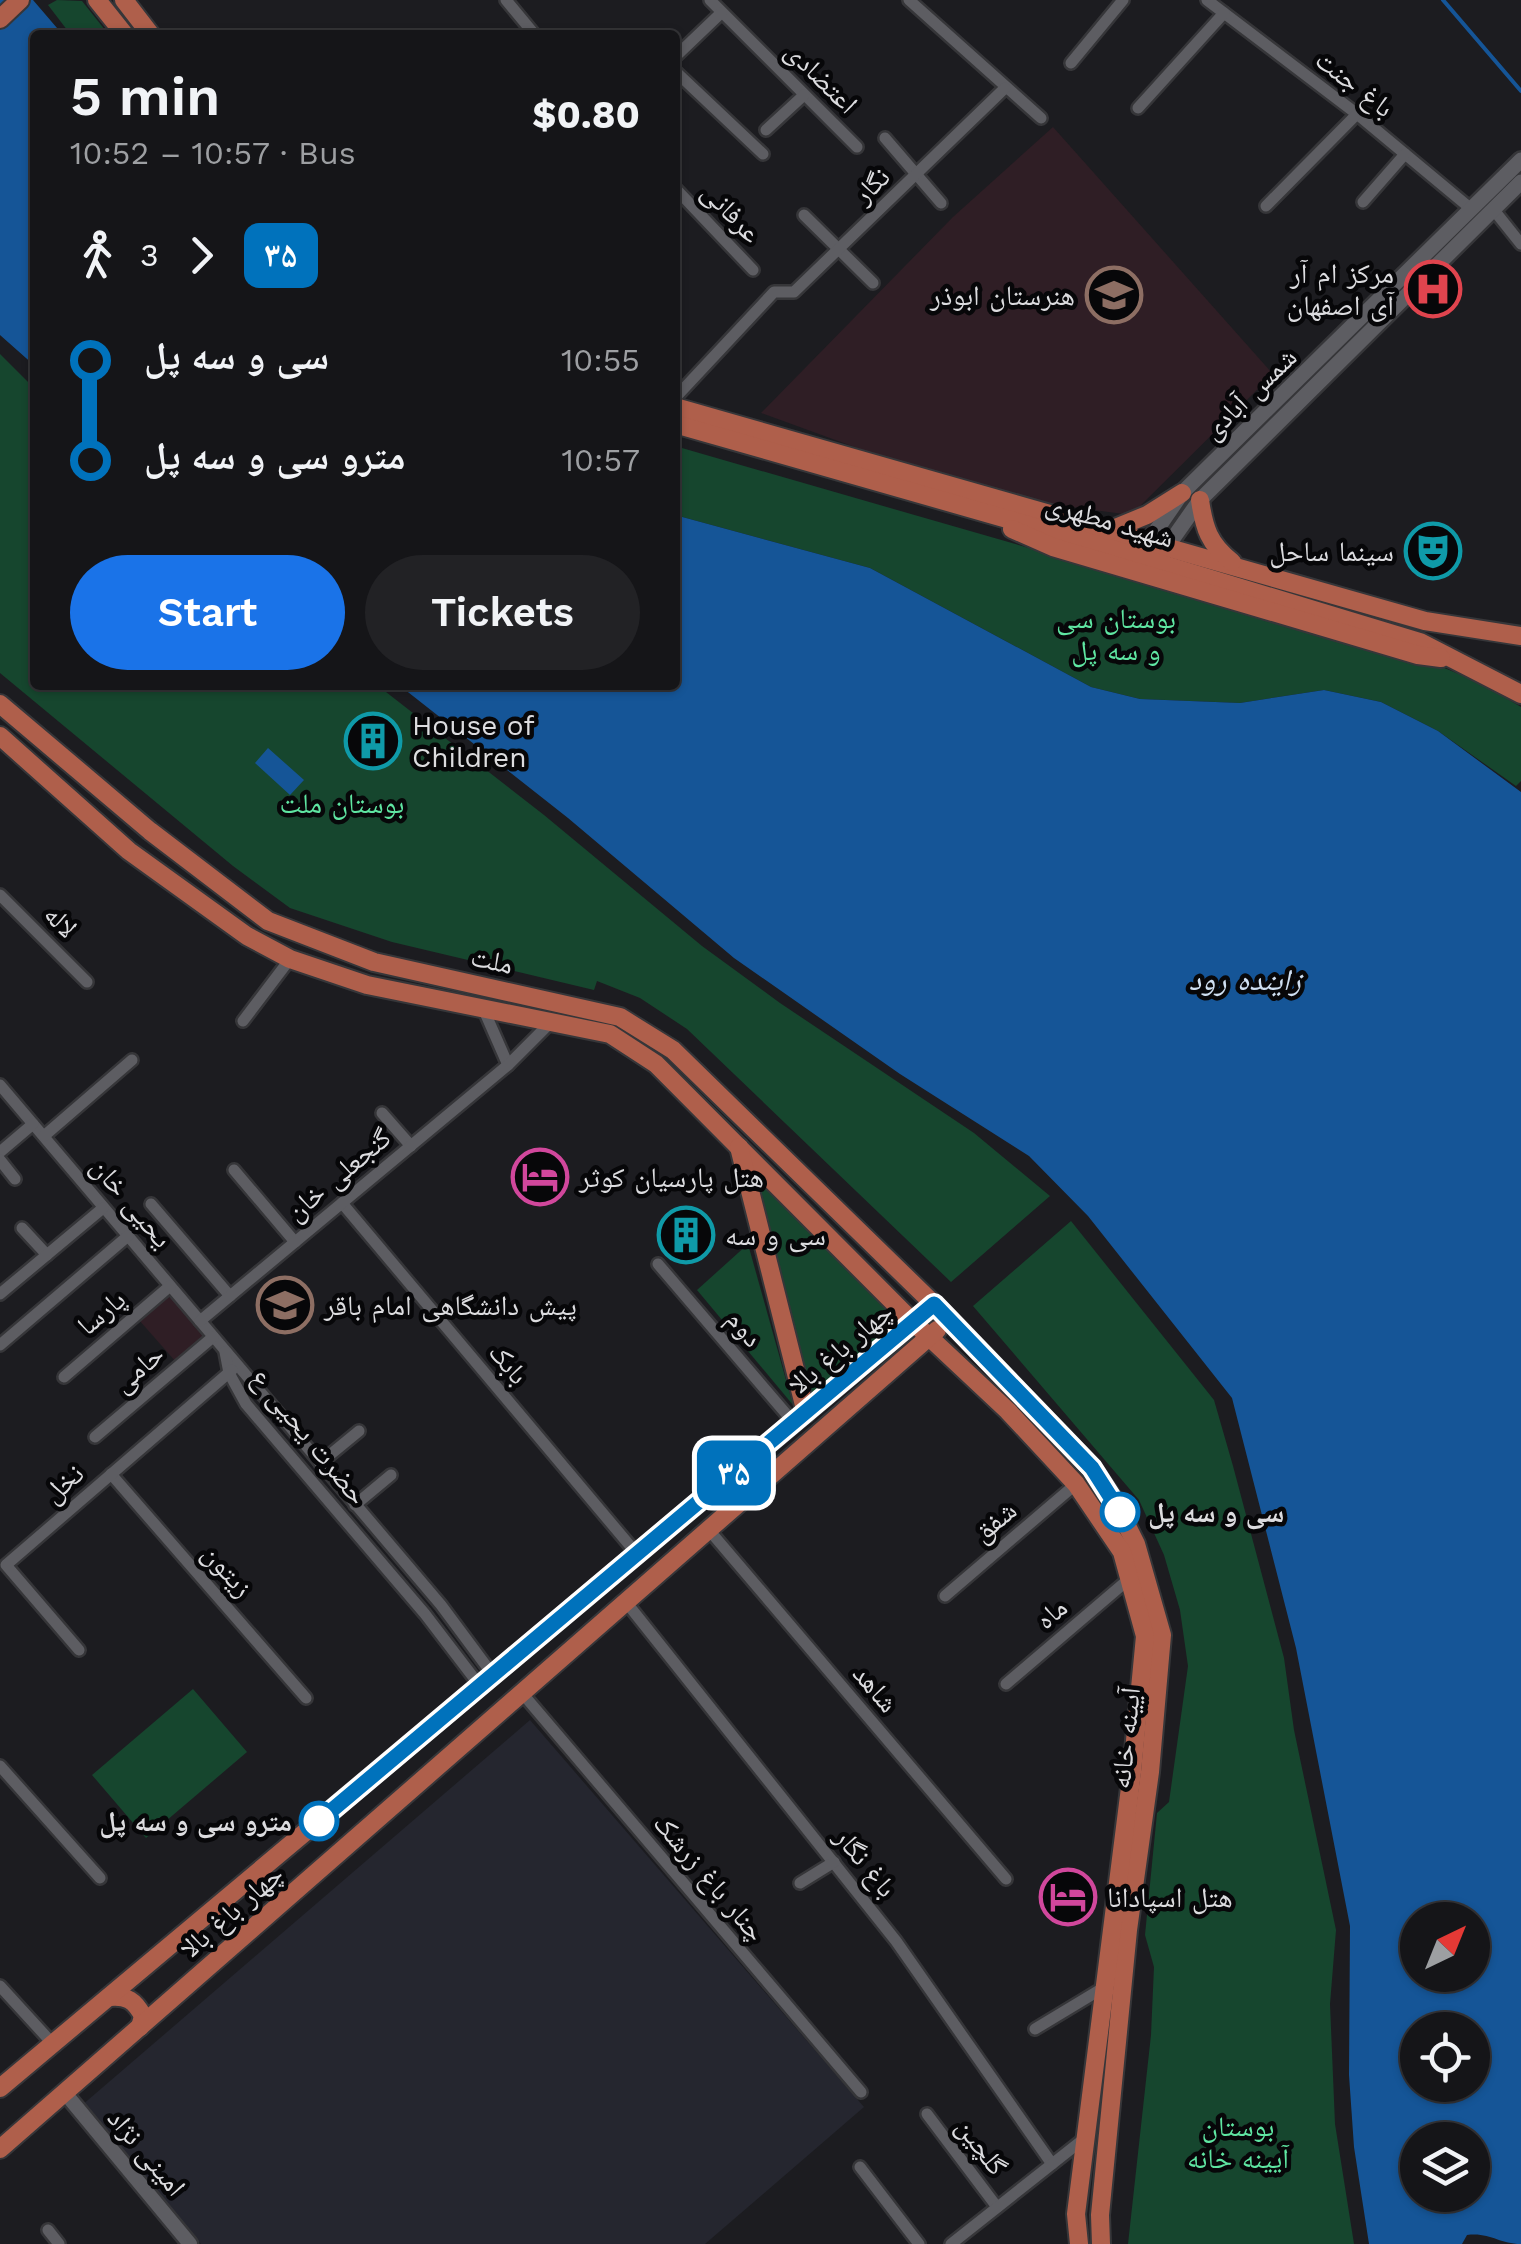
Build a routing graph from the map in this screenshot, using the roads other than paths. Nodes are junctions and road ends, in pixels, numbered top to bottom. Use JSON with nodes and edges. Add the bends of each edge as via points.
{"nodes":[{"id":1,"x":20,"y":0,"type":"edge"},
{"id":2,"x":96,"y":0,"type":"edge"},
{"id":3,"x":506,"y":0,"type":"edge"},
{"id":4,"x":710,"y":0,"type":"edge"},
{"id":5,"x":909,"y":0,"type":"edge"},
{"id":6,"x":1123,"y":0,"type":"edge"},
{"id":7,"x":1207,"y":0,"type":"edge"},
{"id":8,"x":126,"y":2,"type":"edge"},
{"id":9,"x":721,"y":13,"type":"junction"},
{"id":10,"x":1224,"y":13,"type":"junction"},
{"id":11,"x":0,"y":19,"type":"edge"},
{"id":12,"x":121,"y":30,"type":"edge"},
{"id":13,"x":148,"y":30,"type":"edge"},
{"id":14,"x":531,"y":30,"type":"edge"},
{"id":15,"x":680,"y":52,"type":"edge"},
{"id":16,"x":1071,"y":62,"type":"dead end"},
{"id":17,"x":680,"y":77,"type":"edge"},
{"id":18,"x":1005,"y":88,"type":"junction"},
{"id":19,"x":804,"y":95,"type":"junction"},
{"id":20,"x":1138,"y":108,"type":"dead end"},
{"id":21,"x":1356,"y":114,"type":"junction"},
{"id":22,"x":1041,"y":118,"type":"dead end"},
{"id":23,"x":766,"y":130,"type":"dead end"},
{"id":24,"x":885,"y":138,"type":"dead end"},
{"id":25,"x":857,"y":147,"type":"dead end"},
{"id":26,"x":762,"y":154,"type":"dead end"},
{"id":27,"x":1405,"y":154,"type":"junction"},
{"id":28,"x":1521,"y":160,"type":"edge"},
{"id":29,"x":917,"y":176,"type":"junction"},
{"id":30,"x":1521,"y":182,"type":"edge"},
{"id":31,"x":680,"y":193,"type":"edge"},
{"id":32,"x":1363,"y":202,"type":"dead end"},
{"id":33,"x":940,"y":204,"type":"dead end"},
{"id":34,"x":1266,"y":206,"type":"dead end"},
{"id":35,"x":1470,"y":208,"type":"junction"},
{"id":36,"x":1493,"y":209,"type":"junction"},
{"id":37,"x":804,"y":215,"type":"dead end"},
{"id":38,"x":1521,"y":244,"type":"edge"},
{"id":39,"x":839,"y":250,"type":"junction"},
{"id":40,"x":753,"y":270,"type":"dead end"},
{"id":41,"x":873,"y":284,"type":"dead end"},
{"id":42,"x":1389,"y":290,"type":"junction"},
{"id":43,"x":1402,"y":302,"type":"junction"},
{"id":44,"x":680,"y":393,"type":"edge"},
{"id":45,"x":680,"y":408,"type":"edge"},
{"id":46,"x":680,"y":425,"type":"edge"},
{"id":47,"x":1191,"y":496,"type":"junction"},
{"id":48,"x":996,"y":516,"type":"junction"},
{"id":49,"x":1107,"y":531,"type":"junction"},
{"id":50,"x":1152,"y":552,"type":"junction"},
{"id":51,"x":1240,"y":569,"type":"junction"},
{"id":52,"x":1521,"y":636,"type":"edge"},
{"id":53,"x":1460,"y":661,"type":"junction"},
{"id":54,"x":1521,"y":694,"type":"edge"},
{"id":55,"x":0,"y":704,"type":"edge"},
{"id":56,"x":0,"y":736,"type":"edge"},
{"id":57,"x":0,"y":895,"type":"edge"},
{"id":58,"x":290,"y":958,"type":"junction"},
{"id":59,"x":87,"y":982,"type":"dead end"},
{"id":60,"x":483,"y":1008,"type":"junction"},
{"id":61,"x":243,"y":1021,"type":"dead end"},
{"id":62,"x":551,"y":1022,"type":"junction"},
{"id":63,"x":132,"y":1060,"type":"dead end"},
{"id":64,"x":508,"y":1065,"type":"junction"},
{"id":65,"x":0,"y":1084,"type":"edge"},
{"id":66,"x":382,"y":1113,"type":"dead end"},
{"id":67,"x":34,"y":1124,"type":"junction"},
{"id":68,"x":44,"y":1136,"type":"junction"},
{"id":69,"x":411,"y":1146,"type":"junction"},
{"id":70,"x":738,"y":1148,"type":"junction"},
{"id":71,"x":0,"y":1152,"type":"edge"},
{"id":72,"x":0,"y":1160,"type":"edge"},
{"id":73,"x":234,"y":1170,"type":"dead end"},
{"id":74,"x":15,"y":1178,"type":"dead end"},
{"id":75,"x":342,"y":1203,"type":"junction"},
{"id":76,"x":151,"y":1204,"type":"dead end"},
{"id":77,"x":102,"y":1208,"type":"junction"},
{"id":78,"x":22,"y":1228,"type":"dead end"},
{"id":79,"x":128,"y":1236,"type":"junction"},
{"id":80,"x":295,"y":1242,"type":"junction"},
{"id":81,"x":46,"y":1255,"type":"junction"},
{"id":82,"x":658,"y":1264,"type":"dead end"},
{"id":83,"x":170,"y":1286,"type":"junction"},
{"id":84,"x":0,"y":1294,"type":"edge"},
{"id":85,"x":230,"y":1296,"type":"junction"},
{"id":86,"x":941,"y":1312,"type":"junction"},
{"id":87,"x":200,"y":1321,"type":"junction"},
{"id":88,"x":922,"y":1330,"type":"junction"},
{"id":89,"x":213,"y":1337,"type":"junction"},
{"id":90,"x":0,"y":1345,"type":"edge"},
{"id":91,"x":225,"y":1352,"type":"joint"},
{"id":92,"x":909,"y":1354,"type":"junction"},
{"id":93,"x":952,"y":1358,"type":"junction"},
{"id":94,"x":233,"y":1369,"type":"junction"},
{"id":95,"x":64,"y":1377,"type":"dead end"},
{"id":96,"x":800,"y":1418,"type":"junction"},
{"id":97,"x":358,"y":1431,"type":"dead end"},
{"id":98,"x":95,"y":1437,"type":"dead end"},
{"id":99,"x":320,"y":1463,"type":"junction"},
{"id":100,"x":112,"y":1474,"type":"junction"},
{"id":101,"x":391,"y":1475,"type":"dead end"},
{"id":102,"x":1076,"y":1484,"type":"junction"},
{"id":103,"x":355,"y":1505,"type":"junction"},
{"id":104,"x":708,"y":1530,"type":"junction"},
{"id":105,"x":638,"y":1554,"type":"junction"},
{"id":106,"x":1129,"y":1580,"type":"junction"},
{"id":107,"x":945,"y":1596,"type":"dead end"},
{"id":108,"x":626,"y":1602,"type":"junction"},
{"id":109,"x":555,"y":1624,"type":"junction"},
{"id":110,"x":529,"y":1644,"type":"junction"},
{"id":111,"x":574,"y":1648,"type":"junction"},
{"id":112,"x":80,"y":1650,"type":"dead end"},
{"id":113,"x":546,"y":1668,"type":"junction"},
{"id":114,"x":486,"y":1681,"type":"junction"},
{"id":115,"x":1006,"y":1684,"type":"dead end"},
{"id":116,"x":522,"y":1693,"type":"junction"},
{"id":117,"x":306,"y":1698,"type":"dead end"},
{"id":118,"x":0,"y":1766,"type":"edge"},
{"id":119,"x":834,"y":1862,"type":"junction"},
{"id":120,"x":100,"y":1878,"type":"dead end"},
{"id":121,"x":1006,"y":1879,"type":"dead end"},
{"id":122,"x":800,"y":1883,"type":"dead end"},
{"id":123,"x":0,"y":1986,"type":"edge"},
{"id":124,"x":1103,"y":1988,"type":"junction"},
{"id":125,"x":109,"y":1997,"type":"junction"},
{"id":126,"x":140,"y":2027,"type":"junction"},
{"id":127,"x":1036,"y":2030,"type":"dead end"},
{"id":128,"x":52,"y":2044,"type":"junction"},
{"id":129,"x":0,"y":2088,"type":"edge"},
{"id":130,"x":860,"y":2092,"type":"dead end"},
{"id":131,"x":65,"y":2093,"type":"junction"},
{"id":132,"x":927,"y":2114,"type":"dead end"},
{"id":133,"x":1085,"y":2138,"type":"junction"},
{"id":134,"x":0,"y":2149,"type":"edge"},
{"id":135,"x":1052,"y":2164,"type":"junction"},
{"id":136,"x":860,"y":2168,"type":"dead end"},
{"id":137,"x":997,"y":2207,"type":"junction"},
{"id":138,"x":48,"y":2230,"type":"dead end"},
{"id":139,"x":59,"y":2244,"type":"edge"},
{"id":140,"x":190,"y":2244,"type":"edge"},
{"id":141,"x":919,"y":2244,"type":"edge"},
{"id":142,"x":952,"y":2244,"type":"edge"},
{"id":143,"x":1079,"y":2244,"type":"edge"},
{"id":144,"x":1100,"y":2244,"type":"edge"}],
"edges":[{"from":1,"to":11,"type":"main road"},
{"from":2,"to":12,"type":"main road"},
{"from":3,"to":14,"type":"street"},
{"from":4,"to":9,"type":"street","name":"اعتضادی"},
{"from":5,"to":18,"type":"street"},
{"from":6,"to":16,"type":"street"},
{"from":7,"to":10,"type":"street","name":"باغ جنت"},
{"from":8,"to":13,"type":"main road"},
{"from":9,"to":15,"type":"street"},
{"from":9,"to":19,"type":"street","name":"اعتضادی"},
{"from":10,"to":20,"type":"street"},
{"from":10,"to":21,"type":"street","name":"باغ جنت"},
{"from":17,"to":26,"type":"street"},
{"from":18,"to":22,"type":"street"},
{"from":18,"to":29,"type":"street","name":"نگار"},
{"from":19,"to":23,"type":"street"},
{"from":19,"to":25,"type":"street","name":"اعتضادی"},
{"from":21,"to":27,"type":"street","name":"باغ جنت"},
{"from":21,"to":34,"type":"street"},
{"from":24,"to":29,"type":"street"},
{"from":27,"to":32,"type":"street"},
{"from":27,"to":35,"type":"street","name":"باغ جنت"},
{"from":28,"to":35,"type":"main road","name":"شمس آبادی"},
{"from":29,"to":33,"type":"street"},
{"from":29,"to":39,"type":"street","name":"نگار"},
{"from":30,"to":36,"type":"main road","name":"شمس آبادی"},
{"from":31,"to":40,"type":"street","name":"عرفانی"},
{"from":35,"to":42,"type":"main road","name":"شمس آبادی"},
{"from":36,"to":38,"type":"street"},
{"from":36,"to":43,"type":"main road","name":"شمس آبادی"},
{"from":37,"to":39,"type":"street"},
{"from":39,"to":41,"type":"street"},
{"from":39,"to":44,"type":"street","name":"نگار","via":[[794,292],[774,292]]},
{"from":42,"to":43,"type":"main road"},
{"from":42,"to":47,"type":"main road","name":"شمس آبادی"},
{"from":43,"to":47,"type":"main road","name":"شمس آبادی"},
{"from":45,"to":49,"type":"main road","name":"شهید مطهری"},
{"from":46,"to":48,"type":"main road","name":"شهید مطهری"},
{"from":47,"to":49,"type":"main road"},
{"from":47,"to":50,"type":"main road","name":"شمس آبادی"},
{"from":47,"to":51,"type":"main road","via":[[1215,549]]},
{"from":48,"to":50,"type":"main road","name":"شهید مطهری"},
{"from":48,"to":53,"type":"main road","via":[[1053,547],[1418,656]]},
{"from":49,"to":50,"type":"main road","name":"شهید مطهری"},
{"from":50,"to":51,"type":"main road","name":"شهید مطهری"},
{"from":50,"to":53,"type":"main road","name":"شهید مطهری"},
{"from":51,"to":52,"type":"main road","name":"شهید مطهری","via":[[1425,621]]},
{"from":53,"to":54,"type":"main road","name":"شهید مطهری"},
{"from":55,"to":86,"type":"main road","name":"ملت","via":[[150,832],[268,921],[374,962],[620,1017],[673,1050]]},
{"from":56,"to":58,"type":"main road","name":"ملت","via":[[129,851],[247,936]]},
{"from":57,"to":59,"type":"street","name":"لاله"},
{"from":58,"to":60,"type":"main road","name":"ملت","via":[[368,985]]},
{"from":58,"to":61,"type":"street"},
{"from":60,"to":62,"type":"main road","name":"ملت"},
{"from":60,"to":64,"type":"street"},
{"from":62,"to":64,"type":"street","name":"گنجعلی خان"},
{"from":62,"to":70,"type":"main road","name":"ملت","via":[[610,1034],[656,1064]]},
{"from":63,"to":68,"type":"street"},
{"from":64,"to":69,"type":"street","name":"گنجعلی خان"},
{"from":65,"to":67,"type":"street","name":"یحیی خان"},
{"from":66,"to":69,"type":"street"},
{"from":67,"to":68,"type":"street","name":"یحیی خان"},
{"from":67,"to":71,"type":"street"},
{"from":68,"to":77,"type":"street","name":"یحیی خان"},
{"from":69,"to":75,"type":"street","name":"گنجعلی خان"},
{"from":70,"to":88,"type":"main road","name":"ملت"},
{"from":70,"to":96,"type":"main road"},
{"from":72,"to":74,"type":"street"},
{"from":73,"to":80,"type":"street"},
{"from":75,"to":80,"type":"street","name":"گنجعلی خان"},
{"from":75,"to":105,"type":"street","name":"بابک"},
{"from":76,"to":85,"type":"street"},
{"from":77,"to":79,"type":"street","name":"یحیی خان"},
{"from":77,"to":81,"type":"street"},
{"from":78,"to":81,"type":"street"},
{"from":79,"to":83,"type":"street","name":"یحیی خان"},
{"from":79,"to":90,"type":"street"},
{"from":80,"to":85,"type":"street","name":"گنجعلی خان"},
{"from":81,"to":84,"type":"street"},
{"from":82,"to":96,"type":"street","name":"دوم"},
{"from":83,"to":87,"type":"street","name":"یحیی خان"},
{"from":83,"to":95,"type":"street","name":"پارسا"},
{"from":85,"to":87,"type":"street","name":"گنجعلی خان"},
{"from":86,"to":88,"type":"main road","name":"چهار باغ بالا"},
{"from":86,"to":144,"type":"main road","name":"آیینه خانه","via":[[1092,1468],[1136,1544],[1162,1635]]},
{"from":87,"to":89,"type":"street","name":"یحیی خان"},
{"from":88,"to":92,"type":"main road","name":"چهار باغ بالا"},
{"from":88,"to":93,"type":"main road","name":"آیینه خانه"},
{"from":88,"to":96,"type":"main road","name":"چهار باغ بالا"},
{"from":89,"to":91,"type":"street","name":"یحیی خان"},
{"from":89,"to":98,"type":"street","name":"حامی"},
{"from":91,"to":94,"type":"street","name":"حضرت یحیی ع"},
{"from":92,"to":93,"type":"main road"},
{"from":92,"to":104,"type":"main road","name":"چهار باغ بالا"},
{"from":93,"to":102,"type":"main road","name":"آیینه خانه"},
{"from":94,"to":99,"type":"street","name":"حضرت یحیی ع"},
{"from":94,"to":100,"type":"street","name":"نخل"},
{"from":94,"to":114,"type":"street","name":"حضرت یحیی ع","via":[[246,1404]]},
{"from":96,"to":105,"type":"main road","name":"چهار باغ بالا"},
{"from":97,"to":99,"type":"street"},
{"from":99,"to":103,"type":"street","name":"حضرت یحیی ع"},
{"from":100,"to":112,"type":"street","name":"نخل","via":[[6,1565]]},
{"from":100,"to":117,"type":"street","name":"زیتون"},
{"from":101,"to":103,"type":"street"},
{"from":102,"to":106,"type":"main road","name":"آیینه خانه","via":[[1122,1552]]},
{"from":102,"to":107,"type":"street","name":"شفق"},
{"from":103,"to":114,"type":"street","name":"حضرت یحیی ع","via":[[441,1606]]},
{"from":104,"to":108,"type":"main road","name":"چهار باغ بالا"},
{"from":104,"to":121,"type":"street","name":"شاهد"},
{"from":105,"to":109,"type":"main road","name":"چهار باغ بالا"},
{"from":106,"to":115,"type":"street","name":"ماه"},
{"from":106,"to":124,"type":"main road","name":"آیینه خانه","via":[[1145,1636]]},
{"from":108,"to":111,"type":"main road","name":"چهار باغ بالا"},
{"from":108,"to":119,"type":"street","name":"باغ نگار"},
{"from":109,"to":110,"type":"main road","name":"چهار باغ بالا"},
{"from":109,"to":111,"type":"main road","via":[[560,1644]]},
{"from":110,"to":113,"type":"main road","via":[[544,1651]]},
{"from":110,"to":114,"type":"main road","name":"چهار باغ بالا"},
{"from":111,"to":113,"type":"main road","name":"چهار باغ بالا"},
{"from":113,"to":116,"type":"main road","name":"چهار باغ بالا"},
{"from":114,"to":125,"type":"main road","name":"چهار باغ بالا"},
{"from":116,"to":126,"type":"main road","name":"چهار باغ بالا"},
{"from":116,"to":130,"type":"street","name":"چنار باغ زرشک"},
{"from":118,"to":120,"type":"street"},
{"from":119,"to":122,"type":"street"},
{"from":119,"to":135,"type":"street","name":"باغ نگار"},
{"from":123,"to":128,"type":"street"},
{"from":124,"to":127,"type":"street"},
{"from":124,"to":133,"type":"main road","name":"آیینه خانه"},
{"from":125,"to":126,"type":"main road","via":[[136,2003]]},
{"from":125,"to":128,"type":"main road","name":"چهار باغ بالا"},
{"from":126,"to":131,"type":"main road","name":"چهار باغ بالا"},
{"from":128,"to":129,"type":"main road","name":"چهار باغ بالا"},
{"from":131,"to":134,"type":"main road","name":"چهار باغ بالا"},
{"from":131,"to":140,"type":"street","name":"امینی نژاد"},
{"from":132,"to":137,"type":"street","name":"گلچین"},
{"from":133,"to":135,"type":"street"},
{"from":133,"to":143,"type":"main road","name":"آیینه خانه"},
{"from":135,"to":137,"type":"street"},
{"from":136,"to":141,"type":"street"},
{"from":137,"to":142,"type":"street"},
{"from":138,"to":139,"type":"street"}]}
